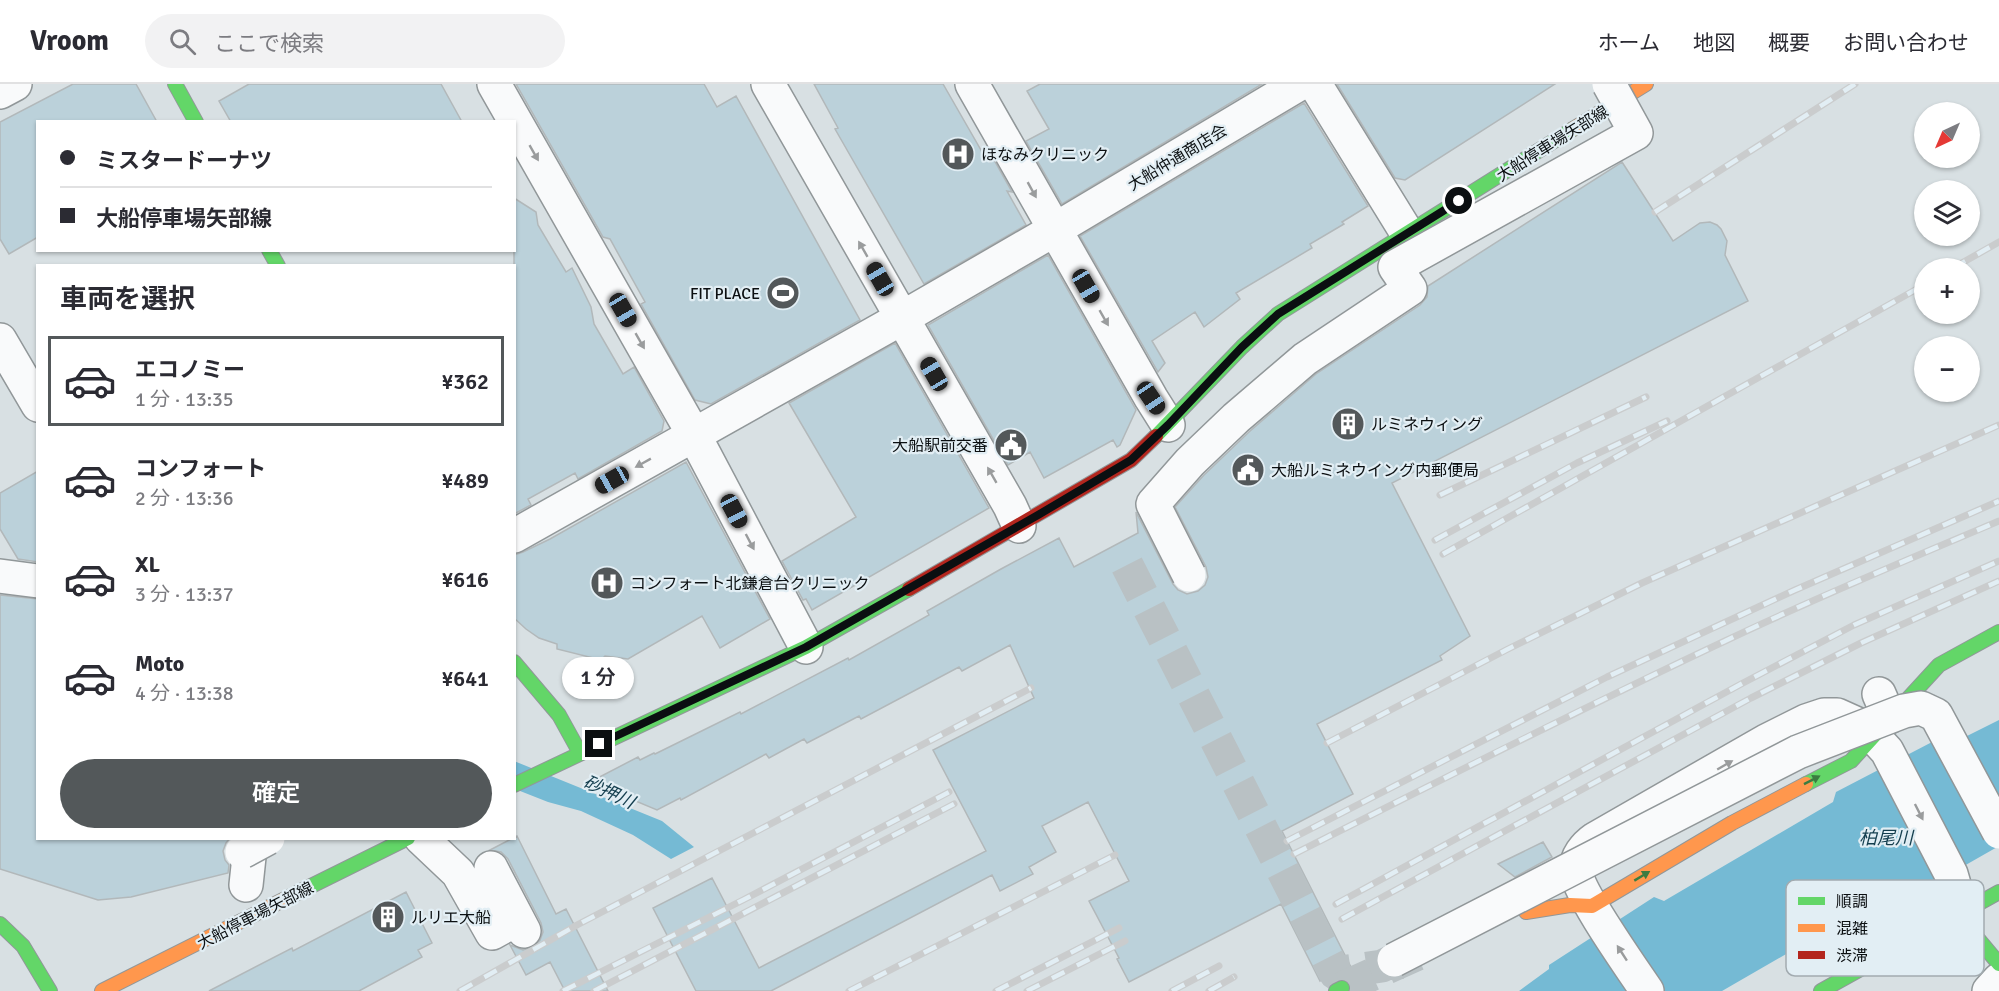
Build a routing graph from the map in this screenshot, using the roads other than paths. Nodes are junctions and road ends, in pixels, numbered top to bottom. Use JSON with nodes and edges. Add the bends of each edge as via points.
{"nodes":[{"id":1,"x":15,"y":84,"type":"edge"},
{"id":2,"x":175,"y":84,"type":"edge"},
{"id":3,"x":494,"y":84,"type":"edge"},
{"id":4,"x":768,"y":84,"type":"edge"},
{"id":5,"x":972,"y":84,"type":"edge"},
{"id":6,"x":1299,"y":84,"type":"edge"},
{"id":7,"x":1315,"y":84,"type":"edge"},
{"id":8,"x":1609,"y":84,"type":"edge"},
{"id":9,"x":1646,"y":84,"type":"edge"},
{"id":10,"x":0,"y":92,"type":"edge"},
{"id":11,"x":195,"y":120,"type":"edge"},
{"id":12,"x":515,"y":120,"type":"edge"},
{"id":13,"x":516,"y":123,"type":"edge"},
{"id":14,"x":1054,"y":230,"type":"junction"},
{"id":15,"x":1407,"y":233,"type":"junction"},
{"id":16,"x":902,"y":318,"type":"junction"},
{"id":17,"x":0,"y":340,"type":"edge"},
{"id":18,"x":36,"y":402,"type":"edge"},
{"id":19,"x":1168,"y":425,"type":"junction"},
{"id":20,"x":694,"y":435,"type":"junction"},
{"id":21,"x":1019,"y":526,"type":"junction"},
{"id":22,"x":516,"y":535,"type":"edge"},
{"id":23,"x":1189,"y":575,"type":"dead end"},
{"id":24,"x":0,"y":576,"type":"edge"},
{"id":25,"x":36,"y":581,"type":"edge"},
{"id":26,"x":1999,"y":632,"type":"edge"},
{"id":27,"x":806,"y":647,"type":"junction"},
{"id":28,"x":516,"y":664,"type":"edge"},
{"id":29,"x":1884,"y":727,"type":"junction"},
{"id":30,"x":580,"y":753,"type":"junction"},
{"id":31,"x":516,"y":785,"type":"edge"},
{"id":32,"x":1999,"y":832,"type":"edge"},
{"id":33,"x":404,"y":840,"type":"edge"},
{"id":34,"x":424,"y":840,"type":"edge"},
{"id":35,"x":254,"y":843,"type":"edge"},
{"id":36,"x":495,"y":866,"type":"dead end"},
{"id":37,"x":1953,"y":880,"type":"edge"},
{"id":38,"x":246,"y":885,"type":"dead end"},
{"id":39,"x":1999,"y":892,"type":"edge"},
{"id":40,"x":1984,"y":900,"type":"edge"},
{"id":41,"x":1595,"y":910,"type":"junction"},
{"id":42,"x":1526,"y":912,"type":"dead end"},
{"id":43,"x":0,"y":924,"type":"edge"},
{"id":44,"x":1984,"y":946,"type":"edge"},
{"id":45,"x":1394,"y":960,"type":"tunnel mouth"},
{"id":46,"x":1999,"y":964,"type":"edge"},
{"id":47,"x":1848,"y":976,"type":"edge"},
{"id":48,"x":1999,"y":980,"type":"edge"},
{"id":49,"x":50,"y":991,"type":"edge"},
{"id":50,"x":102,"y":991,"type":"edge"},
{"id":51,"x":1647,"y":991,"type":"edge"},
{"id":52,"x":1821,"y":991,"type":"edge"},
{"id":53,"x":1989,"y":991,"type":"edge"}],
"edges":[{"from":1,"to":10,"type":"street"},
{"from":2,"to":11,"type":"main road"},
{"from":3,"to":12,"type":"street","one_way":true},
{"from":16,"to":4,"type":"street","one_way":true},
{"from":5,"to":14,"type":"street","one_way":true},
{"from":6,"to":14,"type":"street","name":"大船仲通商店会"},
{"from":7,"to":15,"type":"street"},
{"from":8,"to":23,"type":"street","bridge":true,"via":[[1636,133],[1395,267],[1410,290],[1305,359],[1236,418],[1153,504]]},
{"from":9,"to":15,"type":"main road","name":"大船停車場矢部線"},
{"from":13,"to":20,"type":"street","one_way":true},
{"from":14,"to":16,"type":"street","name":"大船仲通商店会"},
{"from":14,"to":19,"type":"street","one_way":true},
{"from":15,"to":19,"type":"main road","name":"大船停車場矢部線","via":[[1278,314]]},
{"from":16,"to":20,"type":"street","name":"大船仲通商店会"},
{"from":21,"to":16,"type":"street","one_way":true},
{"from":17,"to":18,"type":"street"},
{"from":19,"to":21,"type":"main road","name":"大船停車場矢部線","via":[[1131,460]]},
{"from":20,"to":22,"type":"street","name":"大船仲通商店会","one_way":true},
{"from":20,"to":27,"type":"street","one_way":true},
{"from":21,"to":27,"type":"main road","name":"大船停車場矢部線"},
{"from":24,"to":25,"type":"street"},
{"from":26,"to":29,"type":"main road","via":[[1939,665]]},
{"from":27,"to":30,"type":"main road","name":"大船停車場矢部線"},
{"from":28,"to":30,"type":"main road","via":[[559,716]]},
{"from":29,"to":32,"type":"street","bridge":true,"via":[[1904,711],[1922,708],[1936,715]]},
{"from":29,"to":37,"type":"street","one_way":true},
{"from":41,"to":29,"type":"main road","one_way":true,"via":[[1732,823],[1851,761]]},
{"from":41,"to":29,"type":"street","one_way":true,"via":[[1576,871],[1580,855],[1595,839],[1806,720],[1838,715],[1857,724]]},
{"from":29,"to":45,"type":"street","bridge":true,"via":[[1798,752]]},
{"from":30,"to":31,"type":"main road","name":"大船停車場矢部線"},
{"from":33,"to":50,"type":"main road","name":"大船停車場矢部線"},
{"from":34,"to":36,"type":"street","via":[[506,930]]},
{"from":35,"to":38,"type":"street"},
{"from":39,"to":40,"type":"main road"},
{"from":41,"to":42,"type":"main road","via":[[1570,905]]},
{"from":51,"to":41,"type":"street","one_way":true},
{"from":43,"to":49,"type":"main road","via":[[17,936],[30,953]]},
{"from":44,"to":46,"type":"main road"},
{"from":47,"to":52,"type":"main road"},
{"from":48,"to":53,"type":"street"}]}
